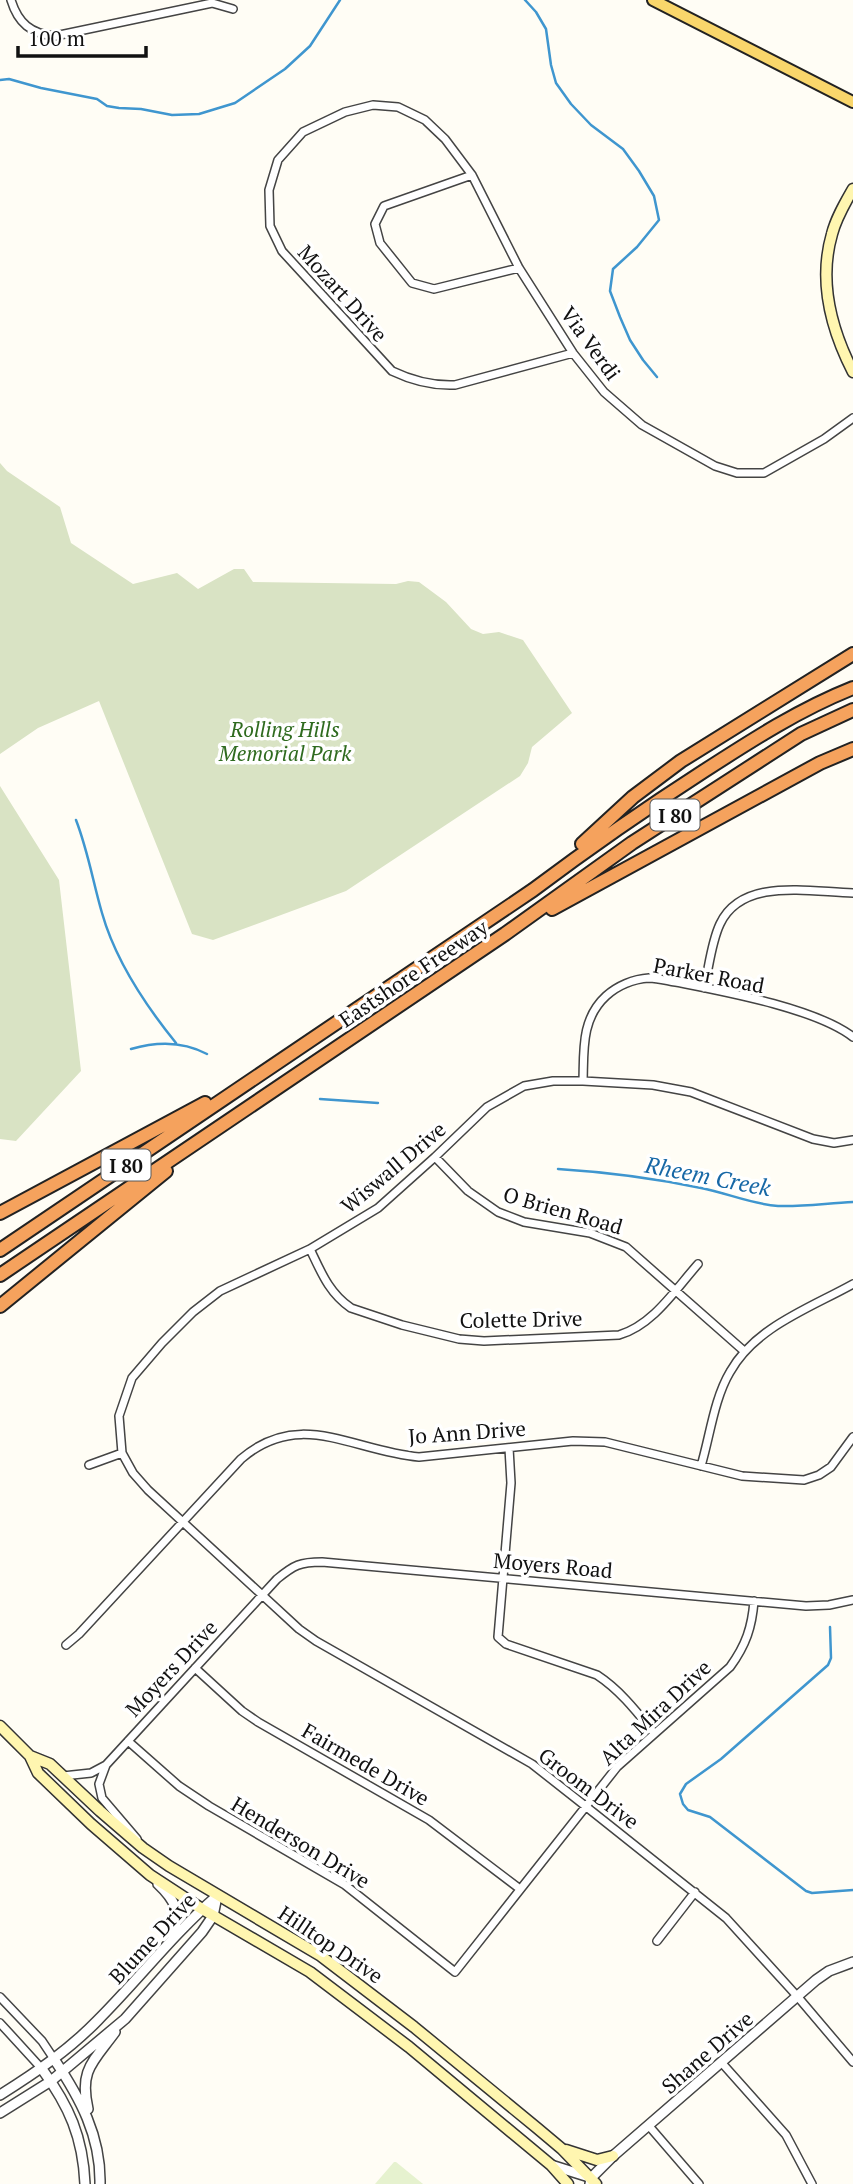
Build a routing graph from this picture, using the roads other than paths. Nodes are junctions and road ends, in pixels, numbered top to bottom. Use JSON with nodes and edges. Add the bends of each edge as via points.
{"nodes":[{"id":1,"x":11,"y":0,"type":"edge"},
{"id":2,"x":653,"y":0,"type":"edge"},
{"id":3,"x":233,"y":9,"type":"dead end"},
{"id":4,"x":853,"y":102,"type":"edge"},
{"id":5,"x":445,"y":139,"type":"joint"},
{"id":6,"x":472,"y":175,"type":"junction"},
{"id":7,"x":853,"y":189,"type":"edge"},
{"id":8,"x":519,"y":268,"type":"junction"},
{"id":9,"x":573,"y":353,"type":"junction"},
{"id":10,"x":853,"y":372,"type":"edge"},
{"id":11,"x":853,"y":418,"type":"edge"},
{"id":12,"x":853,"y":654,"type":"edge"},
{"id":13,"x":853,"y":688,"type":"edge"},
{"id":14,"x":853,"y":710,"type":"edge"},
{"id":15,"x":853,"y":749,"type":"edge"},
{"id":16,"x":533,"y":890,"type":"junction"},
{"id":17,"x":853,"y":893,"type":"edge"},
{"id":18,"x":505,"y":934,"type":"junction"},
{"id":19,"x":704,"y":988,"type":"junction"},
{"id":20,"x":853,"y":1037,"type":"edge"},
{"id":21,"x":252,"y":1080,"type":"junction"},
{"id":22,"x":583,"y":1081,"type":"junction"},
{"id":23,"x":200,"y":1140,"type":"junction"},
{"id":24,"x":853,"y":1140,"type":"edge"},
{"id":25,"x":435,"y":1157,"type":"junction"},
{"id":26,"x":0,"y":1213,"type":"edge"},
{"id":27,"x":310,"y":1248,"type":"junction"},
{"id":28,"x":0,"y":1250,"type":"edge"},
{"id":29,"x":698,"y":1264,"type":"dead end"},
{"id":30,"x":0,"y":1275,"type":"edge"},
{"id":31,"x":853,"y":1284,"type":"edge"},
{"id":32,"x":676,"y":1289,"type":"junction"},
{"id":33,"x":0,"y":1306,"type":"edge"},
{"id":34,"x":744,"y":1351,"type":"junction"},
{"id":35,"x":853,"y":1437,"type":"edge"},
{"id":36,"x":509,"y":1448,"type":"junction"},
{"id":37,"x":122,"y":1453,"type":"junction"},
{"id":38,"x":89,"y":1465,"type":"dead end"},
{"id":39,"x":701,"y":1466,"type":"junction"},
{"id":40,"x":183,"y":1522,"type":"junction"},
{"id":41,"x":504,"y":1578,"type":"junction"},
{"id":42,"x":262,"y":1595,"type":"junction"},
{"id":43,"x":853,"y":1600,"type":"edge"},
{"id":44,"x":754,"y":1601,"type":"junction"},
{"id":45,"x":66,"y":1645,"type":"dead end"},
{"id":46,"x":195,"y":1668,"type":"junction"},
{"id":47,"x":0,"y":1726,"type":"edge"},
{"id":48,"x":654,"y":1733,"type":"junction"},
{"id":49,"x":128,"y":1741,"type":"junction"},
{"id":50,"x":30,"y":1756,"type":"junction"},
{"id":51,"x":106,"y":1765,"type":"junction"},
{"id":52,"x":63,"y":1776,"type":"junction"},
{"id":53,"x":586,"y":1806,"type":"junction"},
{"id":54,"x":143,"y":1848,"type":"junction"},
{"id":55,"x":150,"y":1875,"type":"junction"},
{"id":56,"x":520,"y":1889,"type":"junction"},
{"id":57,"x":695,"y":1892,"type":"junction"},
{"id":58,"x":217,"y":1896,"type":"junction"},
{"id":59,"x":202,"y":1909,"type":"junction"},
{"id":60,"x":213,"y":1916,"type":"junction"},
{"id":61,"x":170,"y":1940,"type":"junction"},
{"id":62,"x":657,"y":1941,"type":"dead end"},
{"id":63,"x":853,"y":1962,"type":"edge"},
{"id":64,"x":456,"y":1972,"type":"joint"},
{"id":65,"x":797,"y":1996,"type":"junction"},
{"id":66,"x":0,"y":1997,"type":"edge"},
{"id":67,"x":125,"y":2019,"type":"junction"},
{"id":68,"x":0,"y":2022,"type":"edge"},
{"id":69,"x":54,"y":2059,"type":"junction"},
{"id":70,"x":721,"y":2062,"type":"junction"},
{"id":71,"x":853,"y":2062,"type":"edge"},
{"id":72,"x":42,"y":2069,"type":"junction"},
{"id":73,"x":63,"y":2072,"type":"junction"},
{"id":74,"x":51,"y":2081,"type":"junction"},
{"id":75,"x":0,"y":2095,"type":"edge"},
{"id":76,"x":0,"y":2113,"type":"edge"},
{"id":77,"x":92,"y":2125,"type":"junction"},
{"id":78,"x":649,"y":2126,"type":"junction"},
{"id":79,"x":562,"y":2149,"type":"junction"},
{"id":80,"x":613,"y":2157,"type":"junction"},
{"id":81,"x":551,"y":2165,"type":"junction"},
{"id":82,"x":579,"y":2175,"type":"edge"},
{"id":83,"x":592,"y":2182,"type":"edge"},
{"id":84,"x":85,"y":2184,"type":"edge"},
{"id":85,"x":100,"y":2184,"type":"edge"},
{"id":86,"x":555,"y":2184,"type":"edge"},
{"id":87,"x":568,"y":2184,"type":"edge"},
{"id":88,"x":699,"y":2184,"type":"edge"},
{"id":89,"x":812,"y":2184,"type":"edge"}],
"edges":[{"from":1,"to":3,"type":"street","via":[[23,24],[55,36],[212,3]]},
{"from":2,"to":4,"type":"main road"},
{"from":5,"to":6,"type":"street","name":"Via Verdi"},
{"from":5,"to":9,"type":"street","name":"Mozart Drive","via":[[425,120],[398,107],[373,105],[303,132],[278,160],[269,190],[270,226],[282,251],[392,371],[412,381],[455,385]]},
{"from":6,"to":8,"type":"street","name":"Via Verdi"},
{"from":6,"to":8,"type":"street","via":[[384,206],[375,223],[380,243],[412,283],[434,289]]},
{"from":7,"to":10,"type":"main road","via":[[831,235],[826,288],[833,326]]},
{"from":8,"to":9,"type":"street","name":"Via Verdi"},
{"from":9,"to":11,"type":"street","name":"Via Verdi","via":[[604,392],[642,425],[715,466],[737,473],[764,473]]},
{"from":12,"to":16,"type":"highway","via":[[681,761],[633,797]]},
{"from":13,"to":16,"type":"highway","name":"Eastshore Freeway","number":"I 80","via":[[753,739],[617,827]]},
{"from":14,"to":18,"type":"highway","name":"Eastshore Freeway","number":"I 80","via":[[762,757]]},
{"from":15,"to":18,"type":"highway"},
{"from":16,"to":21,"type":"highway","name":"Eastshore Freeway","number":"I 80"},
{"from":17,"to":19,"type":"street","via":[[767,891],[742,898],[719,926]]},
{"from":18,"to":23,"type":"highway","name":"Eastshore Freeway","number":"I 80"},
{"from":19,"to":20,"type":"street","name":"Parker Road","via":[[811,1015]]},
{"from":19,"to":22,"type":"street","name":"Parker Road","via":[[650,978],[623,984],[606,996],[593,1010],[586,1028]]},
{"from":21,"to":26,"type":"highway"},
{"from":21,"to":28,"type":"highway","name":"Eastshore Freeway","number":"I 80"},
{"from":22,"to":24,"type":"street","name":"Wiswall Drive","via":[[653,1085],[691,1093],[813,1139]]},
{"from":22,"to":25,"type":"street","name":"Wiswall Drive","via":[[524,1086],[503,1096]]},
{"from":23,"to":30,"type":"highway","name":"Eastshore Freeway","number":"I 80"},
{"from":23,"to":33,"type":"highway"},
{"from":25,"to":27,"type":"street","name":"Wiswall Drive","via":[[378,1208]]},
{"from":25,"to":32,"type":"street","name":"O Brien Road","via":[[468,1191],[498,1212],[524,1222],[609,1239]]},
{"from":27,"to":32,"type":"street","name":"Colette Drive","via":[[329,1289],[351,1308],[459,1339],[619,1335],[645,1323]]},
{"from":27,"to":37,"type":"street","name":"Wiswall Drive","via":[[220,1291],[162,1343],[132,1378],[124,1396],[119,1416]]},
{"from":29,"to":32,"type":"street","name":"Colette Drive"},
{"from":31,"to":34,"type":"street","via":[[768,1331]]},
{"from":32,"to":34,"type":"street","name":"O Brien Road"},
{"from":34,"to":39,"type":"street","via":[[729,1373]]},
{"from":35,"to":39,"type":"street","name":"Jo Ann Drive","via":[[831,1466],[804,1480],[742,1476]]},
{"from":36,"to":39,"type":"street","name":"Jo Ann Drive","via":[[605,1442]]},
{"from":36,"to":40,"type":"street","name":"Jo Ann Drive","via":[[419,1457],[291,1433],[254,1448]]},
{"from":36,"to":41,"type":"street"},
{"from":37,"to":38,"type":"street"},
{"from":37,"to":40,"type":"street","name":"Wiswall Drive","via":[[133,1473]]},
{"from":40,"to":42,"type":"street","name":"Wiswall Drive"},
{"from":40,"to":45,"type":"street","name":"Jo Ann Drive"},
{"from":41,"to":42,"type":"street","name":"Moyers Road","via":[[302,1562]]},
{"from":41,"to":44,"type":"street","name":"Moyers Road"},
{"from":41,"to":48,"type":"street","via":[[498,1637],[506,1644],[597,1675],[628,1701]]},
{"from":42,"to":46,"type":"street","name":"Moyers Drive"},
{"from":42,"to":53,"type":"street","name":"Groom Drive","via":[[316,1641],[532,1765]]},
{"from":43,"to":44,"type":"street","name":"Moyers Road","via":[[818,1606]]},
{"from":44,"to":48,"type":"street","name":"Alta Mira Drive","via":[[750,1633],[730,1667]]},
{"from":46,"to":49,"type":"street","name":"Moyers Drive"},
{"from":46,"to":56,"type":"street","name":"Fairmede Drive","via":[[258,1722],[429,1820]]},
{"from":47,"to":50,"type":"main road","name":"Hilltop Drive"},
{"from":48,"to":53,"type":"street","name":"Alta Mira Drive","via":[[617,1767]]},
{"from":49,"to":51,"type":"street","name":"Moyers Drive"},
{"from":49,"to":64,"type":"street","name":"Henderson Drive","via":[[179,1786],[345,1885]]},
{"from":50,"to":52,"type":"main road","name":"Hilltop Drive"},
{"from":50,"to":55,"type":"main road","name":"Hilltop Drive","via":[[38,1773]]},
{"from":51,"to":52,"type":"street","via":[[93,1772]]},
{"from":51,"to":54,"type":"street","via":[[99,1784],[102,1798]]},
{"from":52,"to":54,"type":"main road","name":"Hilltop Drive"},
{"from":53,"to":56,"type":"street","name":"Alta Mira Drive"},
{"from":53,"to":57,"type":"street","name":"Groom Drive"},
{"from":54,"to":58,"type":"main road","name":"Hilltop Drive"},
{"from":55,"to":59,"type":"main road","name":"Hilltop Drive"},
{"from":55,"to":61,"type":"street","via":[[175,1904],[178,1920]]},
{"from":56,"to":64,"type":"street","name":"Alta Mira Drive"},
{"from":57,"to":62,"type":"street"},
{"from":57,"to":65,"type":"street","name":"Groom Drive","via":[[726,1918]]},
{"from":58,"to":59,"type":"street","name":"Blume Drive"},
{"from":58,"to":60,"type":"street","name":"Blume Drive"},
{"from":58,"to":79,"type":"main road","name":"Hilltop Drive","via":[[321,1956]]},
{"from":59,"to":60,"type":"main road","name":"Hilltop Drive"},
{"from":59,"to":61,"type":"street","name":"Blume Drive"},
{"from":60,"to":67,"type":"street","name":"Blume Drive"},
{"from":60,"to":81,"type":"main road","name":"Hilltop Drive","via":[[329,1985]]},
{"from":61,"to":69,"type":"street","name":"Blume Drive","via":[[97,2022]]},
{"from":63,"to":65,"type":"street","name":"Shane Drive","via":[[829,1971]]},
{"from":65,"to":70,"type":"street","name":"Shane Drive"},
{"from":65,"to":71,"type":"street","name":"Groom Drive"},
{"from":66,"to":69,"type":"street"},
{"from":67,"to":73,"type":"street","name":"Blume Drive"},
{"from":67,"to":77,"type":"street","via":[[85,2077]]},
{"from":68,"to":72,"type":"street"},
{"from":69,"to":72,"type":"street","name":"Blume Drive"},
{"from":69,"to":73,"type":"street"},
{"from":70,"to":78,"type":"street","name":"Shane Drive"},
{"from":70,"to":89,"type":"street","via":[[786,2135]]},
{"from":72,"to":74,"type":"street"},
{"from":72,"to":75,"type":"street","name":"Blume Drive"},
{"from":73,"to":74,"type":"street","name":"Blume Drive"},
{"from":73,"to":77,"type":"street"},
{"from":74,"to":76,"type":"street","name":"Blume Drive"},
{"from":74,"to":84,"type":"street","via":[[72,2115]]},
{"from":77,"to":85,"type":"street"},
{"from":78,"to":80,"type":"street","name":"Shane Drive"},
{"from":78,"to":88,"type":"street"},
{"from":79,"to":80,"type":"main road","via":[[597,2160]]},
{"from":79,"to":82,"type":"main road","name":"Hilltop Drive"},
{"from":80,"to":83,"type":"street","name":"Shane Drive"},
{"from":81,"to":82,"type":"street"},
{"from":81,"to":86,"type":"main road"},
{"from":81,"to":87,"type":"main road","name":"Hilltop Drive"},
{"from":82,"to":83,"type":"main road","name":"Hilltop Drive"}]}
